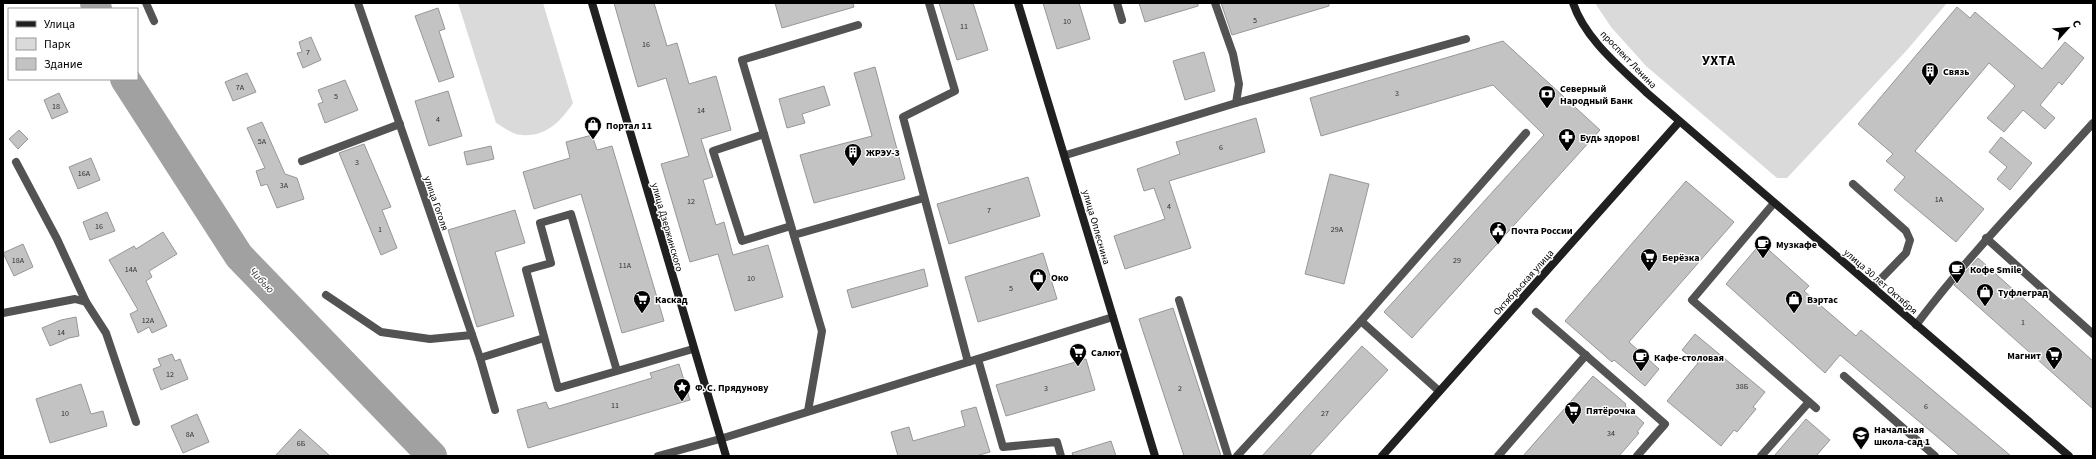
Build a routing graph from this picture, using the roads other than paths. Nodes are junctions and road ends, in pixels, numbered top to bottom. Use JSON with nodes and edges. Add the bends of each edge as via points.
{"nodes":[{"id":1,"x":146,"y":3,"type":"edge"},
{"id":2,"x":358,"y":3,"type":"edge"},
{"id":3,"x":592,"y":3,"type":"edge"},
{"id":4,"x":930,"y":3,"type":"edge"},
{"id":5,"x":1018,"y":3,"type":"edge"},
{"id":6,"x":1117,"y":3,"type":"edge"},
{"id":7,"x":1215,"y":3,"type":"edge"},
{"id":8,"x":1573,"y":3,"type":"edge"},
{"id":9,"x":1122,"y":20,"type":"dead end"},
{"id":10,"x":154,"y":21,"type":"dead end"},
{"id":11,"x":858,"y":25,"type":"dead end"},
{"id":12,"x":1466,"y":39,"type":"dead end"},
{"id":13,"x":1236,"y":103,"type":"junction"},
{"id":14,"x":1679,"y":122,"type":"junction"},
{"id":15,"x":2093,"y":123,"type":"edge"},
{"id":16,"x":400,"y":124,"type":"junction"},
{"id":17,"x":1526,"y":133,"type":"dead end"},
{"id":18,"x":764,"y":134,"type":"junction"},
{"id":19,"x":1066,"y":155,"type":"junction"},
{"id":20,"x":302,"y":161,"type":"dead end"},
{"id":21,"x":16,"y":162,"type":"dead end"},
{"id":22,"x":1854,"y":184,"type":"dead end"},
{"id":23,"x":924,"y":198,"type":"junction"},
{"id":24,"x":1774,"y":203,"type":"junction"},
{"id":25,"x":791,"y":226,"type":"junction"},
{"id":26,"x":794,"y":235,"type":"junction"},
{"id":27,"x":1986,"y":238,"type":"junction"},
{"id":28,"x":1873,"y":288,"type":"junction"},
{"id":29,"x":326,"y":295,"type":"dead end"},
{"id":30,"x":1179,"y":300,"type":"dead end"},
{"id":31,"x":86,"y":302,"type":"junction"},
{"id":32,"x":1536,"y":312,"type":"dead end"},
{"id":33,"x":3,"y":313,"type":"edge"},
{"id":34,"x":1113,"y":318,"type":"junction"},
{"id":35,"x":1361,"y":322,"type":"junction"},
{"id":36,"x":1916,"y":325,"type":"junction"},
{"id":37,"x":2093,"y":334,"type":"edge"},
{"id":38,"x":472,"y":335,"type":"junction"},
{"id":39,"x":544,"y":338,"type":"junction"},
{"id":40,"x":693,"y":349,"type":"junction"},
{"id":41,"x":1586,"y":355,"type":"junction"},
{"id":42,"x":480,"y":358,"type":"junction"},
{"id":43,"x":978,"y":359,"type":"junction"},
{"id":44,"x":968,"y":362,"type":"junction"},
{"id":45,"x":617,"y":371,"type":"junction"},
{"id":46,"x":1844,"y":376,"type":"dead end"},
{"id":47,"x":1439,"y":391,"type":"junction"},
{"id":48,"x":1809,"y":402,"type":"junction"},
{"id":49,"x":1816,"y":408,"type":"dead end"},
{"id":50,"x":495,"y":410,"type":"dead end"},
{"id":51,"x":808,"y":412,"type":"junction"},
{"id":52,"x":136,"y":422,"type":"dead end"},
{"id":53,"x":720,"y":439,"type":"junction"},
{"id":54,"x":658,"y":456,"type":"edge"},
{"id":55,"x":726,"y":456,"type":"edge"},
{"id":56,"x":1061,"y":456,"type":"edge"},
{"id":57,"x":1156,"y":456,"type":"edge"},
{"id":58,"x":1228,"y":456,"type":"edge"},
{"id":59,"x":1237,"y":456,"type":"edge"},
{"id":60,"x":1382,"y":456,"type":"edge"},
{"id":61,"x":1498,"y":456,"type":"edge"},
{"id":62,"x":1637,"y":456,"type":"edge"},
{"id":63,"x":1761,"y":456,"type":"edge"},
{"id":64,"x":1935,"y":456,"type":"edge"},
{"id":65,"x":2069,"y":456,"type":"edge"}],
"edges":[{"from":1,"to":10,"type":"street"},
{"from":2,"to":16,"type":"street","name":"улица Гоголя"},
{"from":3,"to":40,"type":"street","name":"улица Дзержинского"},
{"from":4,"to":23,"type":"street","via":[[955,91],[903,117]]},
{"from":5,"to":19,"type":"street","name":"улица Оплеснина"},
{"from":6,"to":9,"type":"street"},
{"from":7,"to":13,"type":"street","via":[[1233,54],[1239,84]]},
{"from":8,"to":14,"type":"street","name":"проспект Ленина","via":[[1579,19],[1610,57]]},
{"from":11,"to":18,"type":"street","via":[[742,60]]},
{"from":12,"to":13,"type":"street"},
{"from":13,"to":19,"type":"street"},
{"from":14,"to":24,"type":"street","name":"улица 30 лет Октября"},
{"from":14,"to":47,"type":"street","name":"Октябрьская улица"},
{"from":15,"to":27,"type":"street","via":[[2022,203]]},
{"from":16,"to":20,"type":"street"},
{"from":16,"to":38,"type":"street","name":"улица Гоголя"},
{"from":17,"to":35,"type":"street"},
{"from":18,"to":25,"type":"street"},
{"from":18,"to":25,"type":"street","via":[[713,152],[742,241]]},
{"from":19,"to":34,"type":"street","name":"улица Оплеснина"},
{"from":21,"to":31,"type":"street","via":[[57,239]]},
{"from":22,"to":28,"type":"street","via":[[1906,231],[1910,240],[1906,253]]},
{"from":23,"to":26,"type":"street"},
{"from":23,"to":44,"type":"street"},
{"from":24,"to":28,"type":"street","name":"улица 30 лет Октября"},
{"from":24,"to":48,"type":"street","via":[[1692,300]]},
{"from":25,"to":26,"type":"street"},
{"from":26,"to":51,"type":"street","via":[[822,331]]},
{"from":27,"to":36,"type":"street"},
{"from":27,"to":37,"type":"street"},
{"from":28,"to":36,"type":"street","name":"улица 30 лет Октября"},
{"from":29,"to":38,"type":"street","via":[[382,332],[430,339]]},
{"from":30,"to":58,"type":"street"},
{"from":31,"to":33,"type":"street","via":[[75,299]]},
{"from":31,"to":52,"type":"street","via":[[106,333]]},
{"from":32,"to":41,"type":"street"},
{"from":34,"to":43,"type":"street"},
{"from":34,"to":57,"type":"street","name":"улица Оплеснина"},
{"from":35,"to":47,"type":"street"},
{"from":35,"to":59,"type":"street"},
{"from":36,"to":65,"type":"street","name":"улица 30 лет Октября"},
{"from":38,"to":42,"type":"street","name":"улица Гоголя"},
{"from":39,"to":42,"type":"street"},
{"from":39,"to":45,"type":"street","via":[[558,388]]},
{"from":39,"to":45,"type":"street","via":[[526,270],[551,263],[540,224],[571,214]]},
{"from":40,"to":45,"type":"street"},
{"from":40,"to":53,"type":"street","name":"улица Дзержинского"},
{"from":41,"to":61,"type":"street"},
{"from":41,"to":62,"type":"street","via":[[1665,424]]},
{"from":42,"to":50,"type":"street","name":"улица Гоголя"},
{"from":43,"to":44,"type":"street"},
{"from":43,"to":56,"type":"street","via":[[1003,447],[1057,442]]},
{"from":44,"to":51,"type":"street"},
{"from":46,"to":64,"type":"street"},
{"from":47,"to":60,"type":"street","name":"Октябрьская улица"},
{"from":48,"to":49,"type":"street"},
{"from":48,"to":63,"type":"street"},
{"from":51,"to":53,"type":"street"},
{"from":53,"to":54,"type":"street"},
{"from":53,"to":55,"type":"street","name":"улица Дзержинского"}]}
